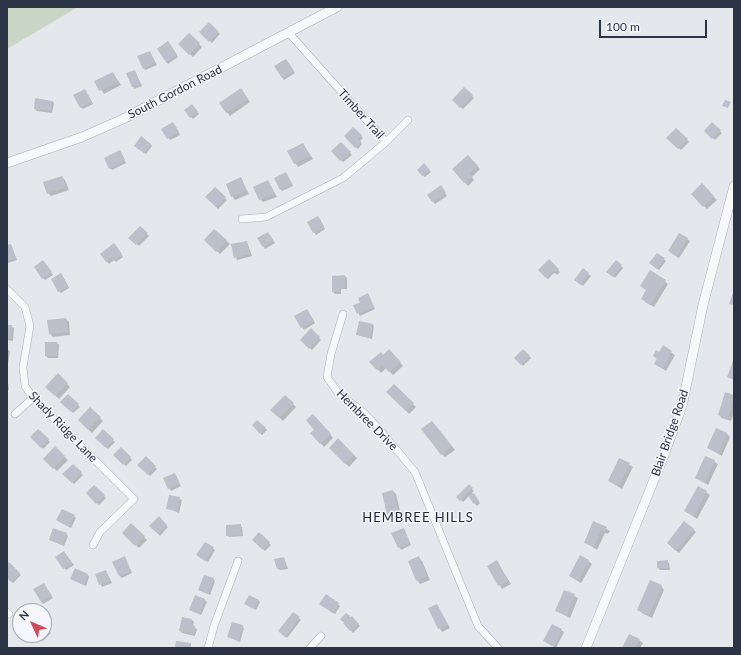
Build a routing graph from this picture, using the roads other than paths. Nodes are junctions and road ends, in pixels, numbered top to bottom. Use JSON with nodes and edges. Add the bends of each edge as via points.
{"nodes":[{"id":1,"x":336,"y":7,"type":"edge"},
{"id":2,"x":288,"y":33,"type":"junction"},
{"id":3,"x":408,"y":120,"type":"dead end"},
{"id":4,"x":386,"y":142,"type":"junction"},
{"id":5,"x":7,"y":164,"type":"edge"},
{"id":6,"x":734,"y":186,"type":"edge"},
{"id":7,"x":242,"y":219,"type":"dead end"},
{"id":8,"x":7,"y":289,"type":"edge"},
{"id":9,"x":343,"y":314,"type":"dead end"},
{"id":10,"x":33,"y":398,"type":"junction"},
{"id":11,"x":15,"y":414,"type":"dead end"},
{"id":12,"x":93,"y":546,"type":"dead end"},
{"id":13,"x":238,"y":561,"type":"dead end"},
{"id":14,"x":321,"y":636,"type":"dead end"},
{"id":15,"x":208,"y":648,"type":"edge"},
{"id":16,"x":310,"y":648,"type":"edge"},
{"id":17,"x":498,"y":648,"type":"edge"},
{"id":18,"x":586,"y":648,"type":"edge"}],
"edges":[{"from":1,"to":2,"type":"street","name":"South Gordon Road"},
{"from":2,"to":4,"type":"street","name":"Timber Trail"},
{"from":2,"to":5,"type":"street","name":"South Gordon Road","via":[[123,119]]},
{"from":3,"to":4,"type":"street"},
{"from":4,"to":7,"type":"street","name":"Timber Trail","via":[[343,178],[266,217]]},
{"from":6,"to":18,"type":"street","name":"Blair Bridge Road","via":[[703,305],[682,406]]},
{"from":8,"to":10,"type":"street","name":"Shady Ridge Lane","via":[[19,300],[29,317],[29,337],[22,377]]},
{"from":9,"to":17,"type":"street","name":"Hembree Drive","via":[[327,378],[338,393],[364,413],[380,430],[415,472],[478,626]]},
{"from":10,"to":11,"type":"street"},
{"from":10,"to":12,"type":"street","name":"Shady Ridge Lane","via":[[134,499],[100,532]]},
{"from":13,"to":15,"type":"street"},
{"from":14,"to":16,"type":"street"}]}
